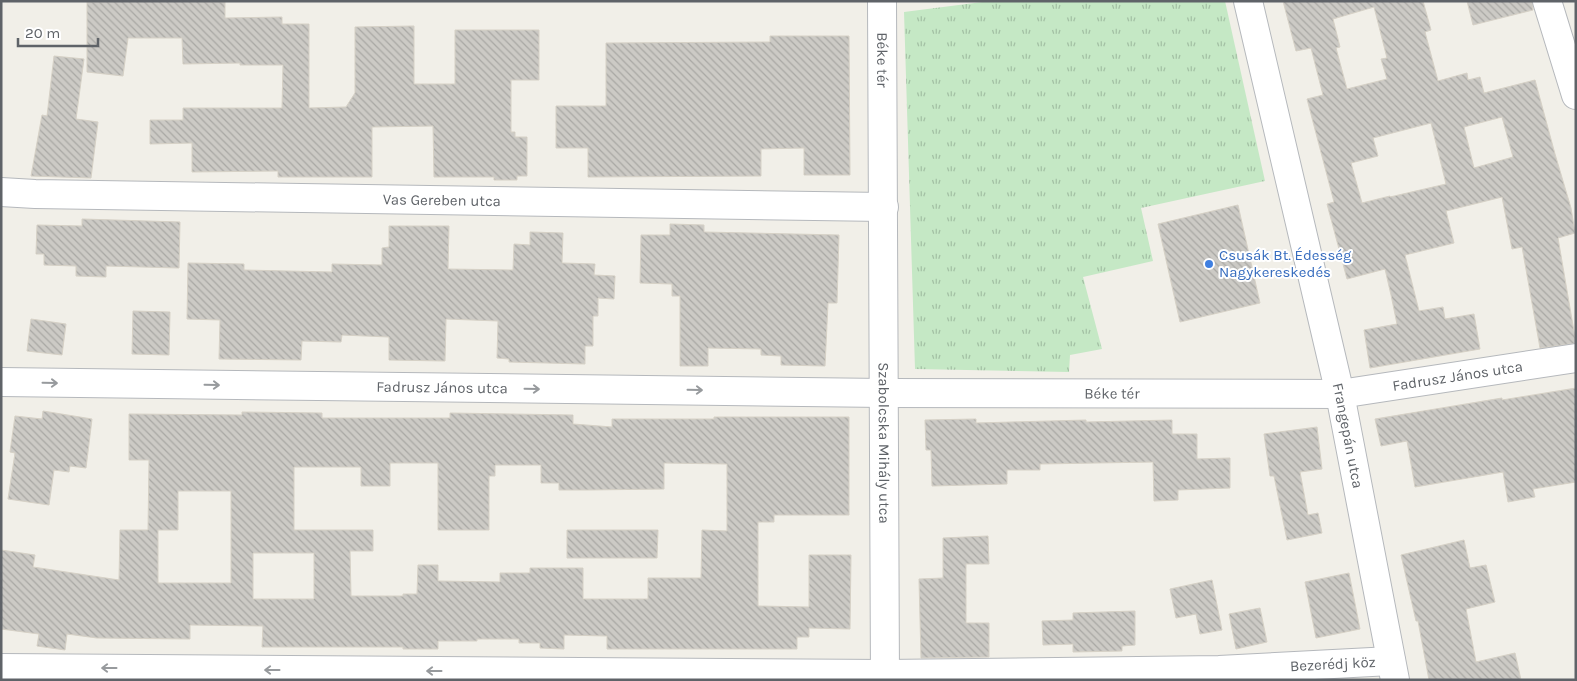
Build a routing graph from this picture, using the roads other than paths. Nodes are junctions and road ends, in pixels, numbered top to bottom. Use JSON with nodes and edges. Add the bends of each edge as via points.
{"nodes":[{"id":1,"x":882,"y":1,"type":"edge"},
{"id":2,"x":1248,"y":1,"type":"edge"},
{"id":3,"x":1548,"y":1,"type":"edge"},
{"id":4,"x":1576,"y":95,"type":"edge"},
{"id":5,"x":1,"y":192,"type":"edge"},
{"id":6,"x":884,"y":207,"type":"junction"},
{"id":7,"x":1576,"y":358,"type":"edge"},
{"id":8,"x":1,"y":382,"type":"edge"},
{"id":9,"x":884,"y":393,"type":"junction"},
{"id":10,"x":1340,"y":394,"type":"junction"},
{"id":11,"x":1,"y":668,"type":"edge"},
{"id":12,"x":1393,"y":670,"type":"edge"},
{"id":13,"x":886,"y":677,"type":"edge"}],
"edges":[{"from":1,"to":6,"type":"street","name":"Béke tér"},
{"from":2,"to":10,"type":"street","name":"Frangepán utca"},
{"from":3,"to":4,"type":"street"},
{"from":5,"to":6,"type":"street","name":"Vas Gereben utca"},
{"from":6,"to":9,"type":"street","name":"Szabolcska Mihály utca"},
{"from":7,"to":10,"type":"street","name":"Fadrusz János utca"},
{"from":8,"to":9,"type":"street","name":"Fadrusz János utca","one_way":true},
{"from":9,"to":10,"type":"street","name":"Béke tér"},
{"from":9,"to":13,"type":"street","name":"Szabolcska Mihály utca"},
{"from":10,"to":12,"type":"street","name":"Frangepán utca"},
{"from":13,"to":11,"type":"street","name":"Bezerédj köz","one_way":true},
{"from":12,"to":13,"type":"street","name":"Bezerédj köz"}]}
